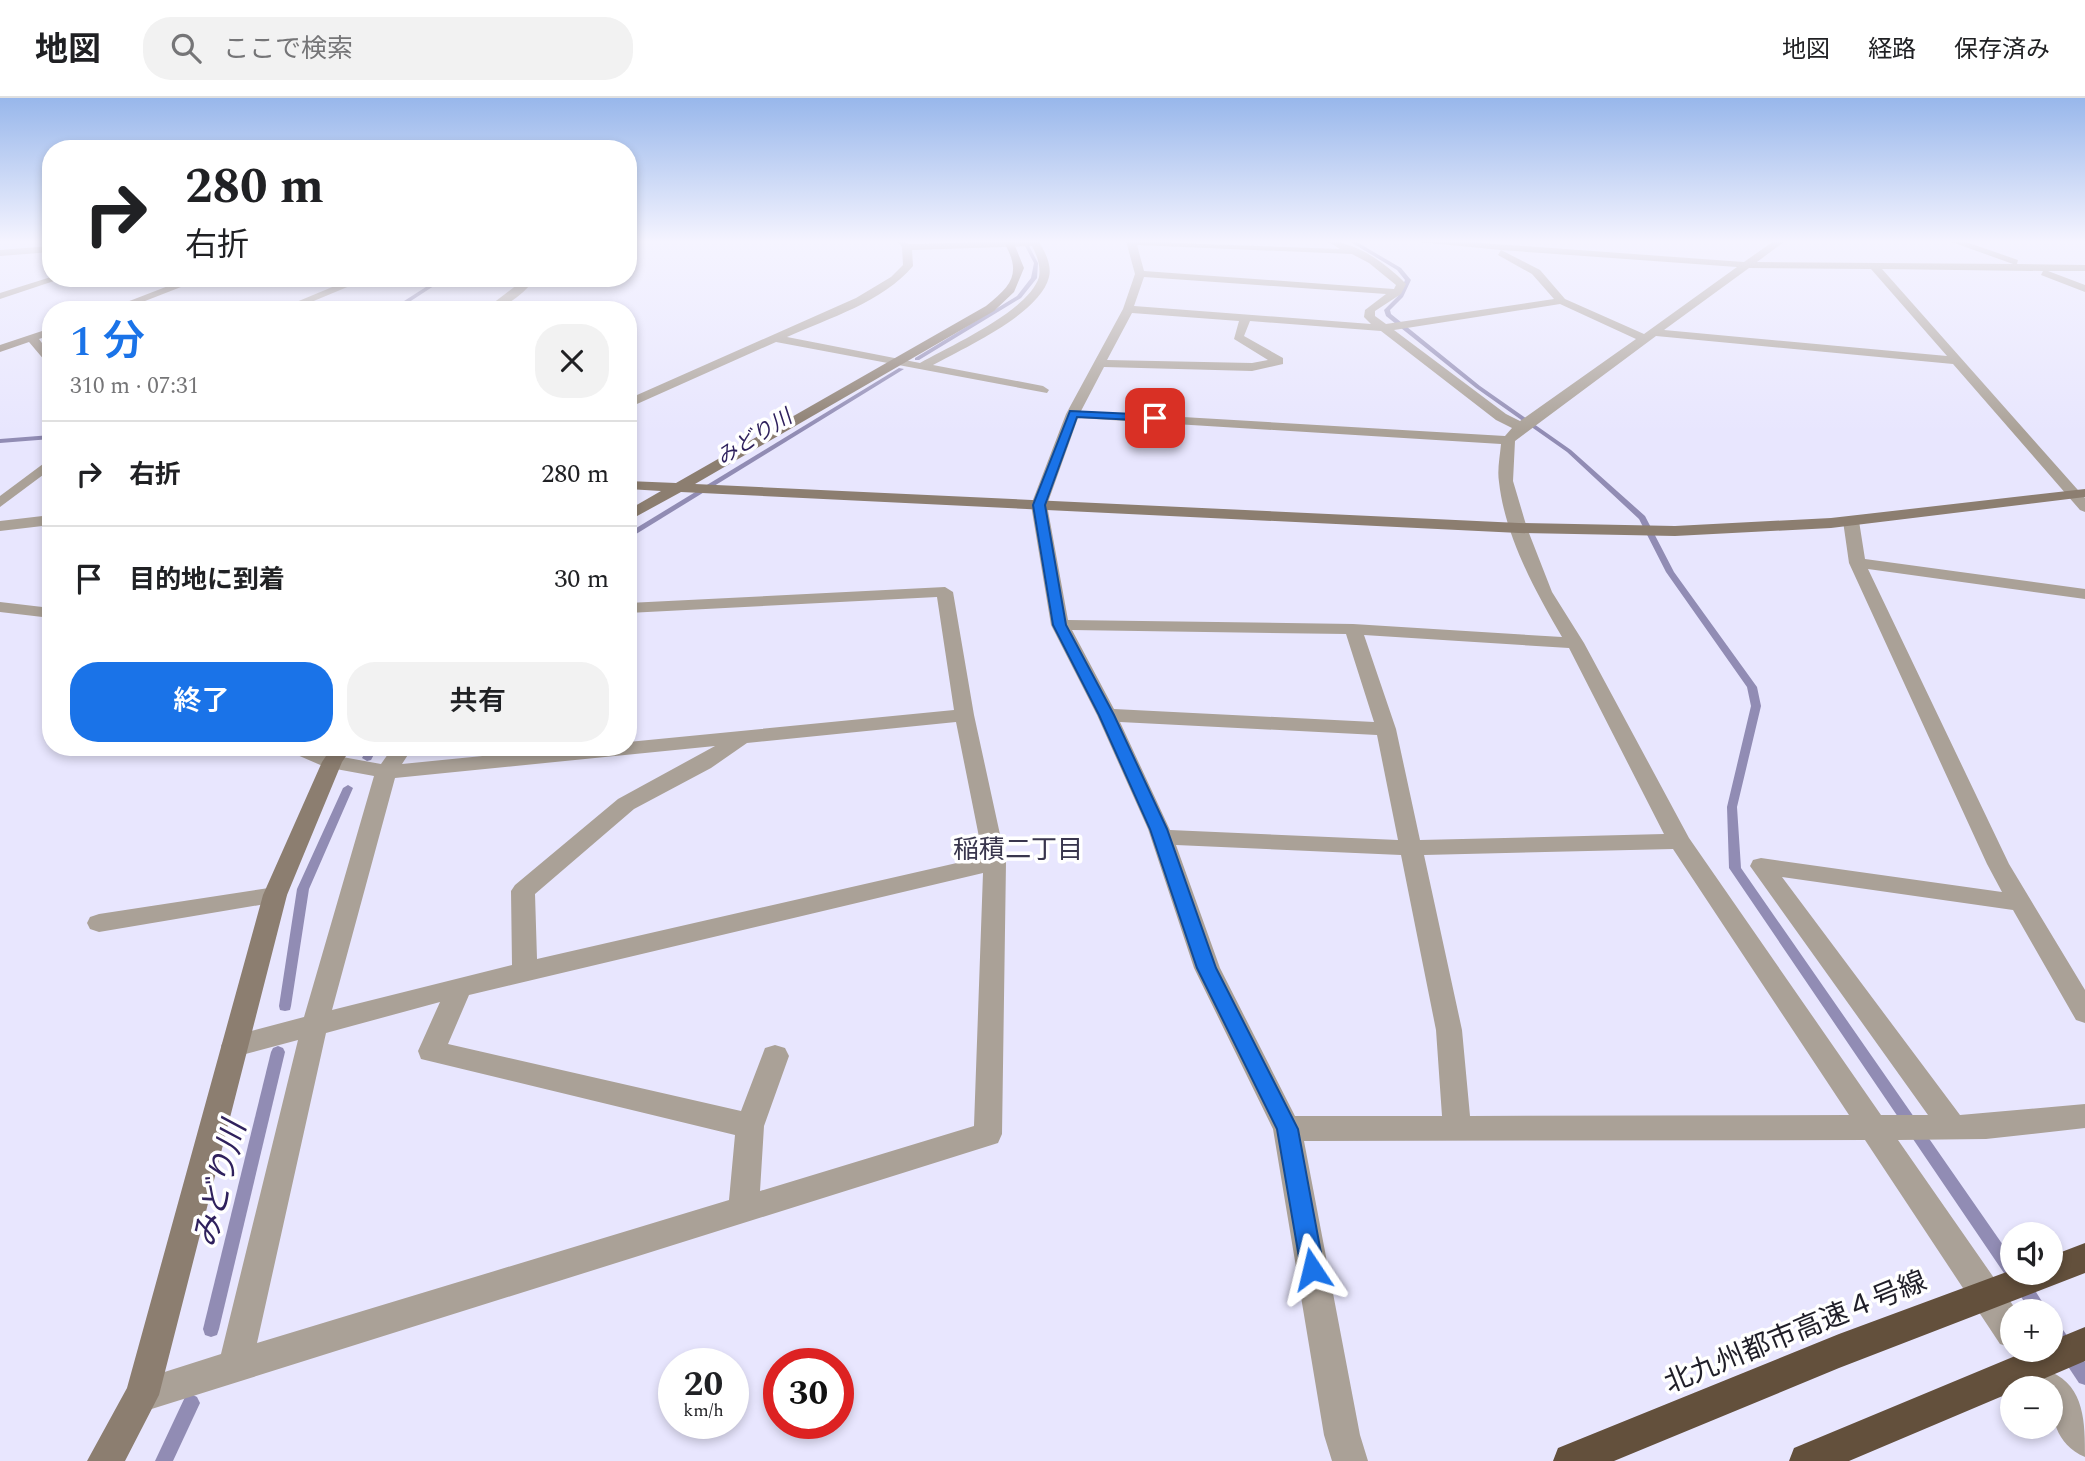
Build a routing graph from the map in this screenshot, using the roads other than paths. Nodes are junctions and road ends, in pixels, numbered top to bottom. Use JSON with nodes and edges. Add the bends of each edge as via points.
{"nodes":[{"id":1,"x":850,"y":305,"type":"edge"},
{"id":2,"x":994,"y":305,"type":"edge"},
{"id":3,"x":1021,"y":305,"type":"edge"},
{"id":4,"x":1130,"y":305,"type":"edge"},
{"id":5,"x":1378,"y":305,"type":"edge"},
{"id":6,"x":1543,"y":305,"type":"edge"},
{"id":7,"x":1568,"y":305,"type":"edge"},
{"id":8,"x":1690,"y":305,"type":"edge"},
{"id":9,"x":1909,"y":305,"type":"edge"},
{"id":10,"x":1128,"y":309,"type":"junction"},
{"id":11,"x":1246,"y":318,"type":"junction"},
{"id":12,"x":1384,"y":328,"type":"junction"},
{"id":13,"x":42,"y":334,"type":"edge"},
{"id":14,"x":1648,"y":335,"type":"junction"},
{"id":15,"x":32,"y":338,"type":"junction"},
{"id":16,"x":775,"y":338,"type":"junction"},
{"id":17,"x":0,"y":349,"type":"edge"},
{"id":18,"x":42,"y":352,"type":"edge"},
{"id":19,"x":898,"y":361,"type":"junction"},
{"id":20,"x":1959,"y":361,"type":"junction"},
{"id":21,"x":1100,"y":363,"type":"junction"},
{"id":22,"x":923,"y":366,"type":"junction"},
{"id":23,"x":1043,"y":390,"type":"dead end"},
{"id":24,"x":637,"y":400,"type":"edge"},
{"id":25,"x":1073,"y":414,"type":"junction"},
{"id":26,"x":1521,"y":427,"type":"junction"},
{"id":27,"x":1508,"y":440,"type":"junction"},
{"id":28,"x":42,"y":469,"type":"edge"},
{"id":29,"x":637,"y":485,"type":"edge"},
{"id":30,"x":2082,"y":498,"type":"edge"},
{"id":31,"x":0,"y":503,"type":"edge"},
{"id":32,"x":1039,"y":505,"type":"junction"},
{"id":33,"x":637,"y":511,"type":"edge"},
{"id":34,"x":42,"y":521,"type":"edge"},
{"id":35,"x":1851,"y":521,"type":"junction"},
{"id":36,"x":0,"y":526,"type":"edge"},
{"id":37,"x":1519,"y":528,"type":"junction"},
{"id":38,"x":1857,"y":563,"type":"junction"},
{"id":39,"x":2085,"y":594,"type":"edge"},
{"id":40,"x":0,"y":607,"type":"edge"},
{"id":41,"x":637,"y":608,"type":"edge"},
{"id":42,"x":42,"y":612,"type":"edge"},
{"id":43,"x":1060,"y":625,"type":"junction"},
{"id":44,"x":1353,"y":629,"type":"junction"},
{"id":45,"x":1575,"y":643,"type":"junction"},
{"id":46,"x":964,"y":715,"type":"junction"},
{"id":47,"x":1107,"y":715,"type":"junction"},
{"id":48,"x":1386,"y":729,"type":"junction"},
{"id":49,"x":742,"y":737,"type":"junction"},
{"id":50,"x":637,"y":747,"type":"edge"},
{"id":51,"x":337,"y":756,"type":"edge"},
{"id":52,"x":340,"y":756,"type":"edge"},
{"id":53,"x":397,"y":756,"type":"edge"},
{"id":54,"x":549,"y":756,"type":"edge"},
{"id":55,"x":386,"y":772,"type":"junction"},
{"id":56,"x":1162,"y":837,"type":"junction"},
{"id":57,"x":1679,"y":841,"type":"junction"},
{"id":58,"x":1413,"y":848,"type":"junction"},
{"id":59,"x":995,"y":862,"type":"junction"},
{"id":60,"x":275,"y":895,"type":"junction"},
{"id":61,"x":2021,"y":903,"type":"junction"},
{"id":62,"x":99,"y":923,"type":"dead end"},
{"id":63,"x":525,"y":972,"type":"junction"},
{"id":64,"x":460,"y":988,"type":"junction"},
{"id":65,"x":2085,"y":1013,"type":"edge"},
{"id":66,"x":314,"y":1027,"type":"junction"},
{"id":67,"x":234,"y":1045,"type":"junction"},
{"id":68,"x":775,"y":1056,"type":"dead end"},
{"id":69,"x":2085,"y":1116,"type":"edge"},
{"id":70,"x":750,"y":1126,"type":"junction"},
{"id":71,"x":1873,"y":1126,"type":"junction"},
{"id":72,"x":1953,"y":1127,"type":"junction"},
{"id":73,"x":1457,"y":1128,"type":"junction"},
{"id":74,"x":1287,"y":1129,"type":"junction"},
{"id":75,"x":743,"y":1209,"type":"junction"},
{"id":76,"x":2085,"y":1258,"type":"edge"},
{"id":77,"x":2063,"y":1267,"type":"edge"},
{"id":78,"x":2014,"y":1285,"type":"edge"},
{"id":79,"x":2000,"y":1314,"type":"edge"},
{"id":80,"x":2085,"y":1344,"type":"edge"},
{"id":81,"x":235,"y":1366,"type":"junction"},
{"id":82,"x":142,"y":1395,"type":"junction"},
{"id":83,"x":2063,"y":1406,"type":"edge"},
{"id":84,"x":2085,"y":1439,"type":"edge"},
{"id":85,"x":1346,"y":1448,"type":"edge"},
{"id":86,"x":106,"y":1461,"type":"edge"},
{"id":87,"x":1571,"y":1461,"type":"edge"},
{"id":88,"x":1807,"y":1461,"type":"edge"}],
"edges":[{"from":1,"to":16,"type":"street"},
{"from":2,"to":19,"type":"street"},
{"from":3,"to":22,"type":"street"},
{"from":4,"to":10,"type":"street"},
{"from":5,"to":12,"type":"street","via":[[1369,317]]},
{"from":6,"to":12,"type":"street"},
{"from":7,"to":14,"type":"street"},
{"from":8,"to":14,"type":"street"},
{"from":9,"to":20,"type":"street"},
{"from":10,"to":11,"type":"street"},
{"from":10,"to":21,"type":"street"},
{"from":11,"to":12,"type":"street"},
{"from":11,"to":21,"type":"street","via":[[1238,337],[1279,361],[1252,367]]},
{"from":12,"to":26,"type":"street","via":[[1501,417]]},
{"from":13,"to":15,"type":"street"},
{"from":14,"to":20,"type":"street"},
{"from":14,"to":26,"type":"street"},
{"from":15,"to":17,"type":"street"},
{"from":15,"to":18,"type":"street"},
{"from":16,"to":19,"type":"street"},
{"from":16,"to":24,"type":"street"},
{"from":19,"to":22,"type":"street"},
{"from":19,"to":33,"type":"street"},
{"from":20,"to":30,"type":"street"},
{"from":21,"to":25,"type":"street"},
{"from":22,"to":23,"type":"street"},
{"from":25,"to":27,"type":"street"},
{"from":25,"to":32,"type":"street"},
{"from":26,"to":27,"type":"street"},
{"from":27,"to":37,"type":"street","via":[[1506,481]]},
{"from":28,"to":31,"type":"street"},
{"from":29,"to":32,"type":"street"},
{"from":30,"to":35,"type":"street"},
{"from":32,"to":37,"type":"street"},
{"from":32,"to":43,"type":"street"},
{"from":34,"to":36,"type":"street"},
{"from":35,"to":37,"type":"street","via":[[1675,531]]},
{"from":35,"to":38,"type":"street"},
{"from":37,"to":45,"type":"street","via":[[1544,592]]},
{"from":38,"to":39,"type":"street"},
{"from":38,"to":61,"type":"street","via":[[1997,864]]},
{"from":40,"to":42,"type":"street"},
{"from":41,"to":46,"type":"street","via":[[945,592]]},
{"from":43,"to":44,"type":"street"},
{"from":43,"to":47,"type":"street"},
{"from":44,"to":45,"type":"street"},
{"from":44,"to":48,"type":"street"},
{"from":45,"to":57,"type":"street"},
{"from":46,"to":49,"type":"street"},
{"from":46,"to":59,"type":"street"},
{"from":47,"to":48,"type":"street"},
{"from":47,"to":56,"type":"street"},
{"from":48,"to":58,"type":"street"},
{"from":49,"to":50,"type":"street"},
{"from":49,"to":63,"type":"street","via":[[704,763],[626,804],[523,891]]},
{"from":51,"to":60,"type":"street"},
{"from":52,"to":55,"type":"street"},
{"from":53,"to":55,"type":"street"},
{"from":54,"to":55,"type":"street"},
{"from":55,"to":66,"type":"street"},
{"from":56,"to":58,"type":"street"},
{"from":56,"to":74,"type":"street","via":[[1207,968]]},
{"from":57,"to":58,"type":"street"},
{"from":57,"to":71,"type":"street"},
{"from":58,"to":73,"type":"street","via":[[1449,1030]]},
{"from":59,"to":63,"type":"street"},
{"from":59,"to":75,"type":"street","via":[[988,1134]]},
{"from":60,"to":62,"type":"street"},
{"from":60,"to":67,"type":"street"},
{"from":61,"to":65,"type":"street"},
{"from":61,"to":72,"type":"street","via":[[1761,866]]},
{"from":63,"to":64,"type":"street"},
{"from":64,"to":66,"type":"street"},
{"from":64,"to":70,"type":"street","via":[[431,1051]]},
{"from":66,"to":67,"type":"street"},
{"from":66,"to":81,"type":"street"},
{"from":67,"to":82,"type":"street"},
{"from":68,"to":70,"type":"street"},
{"from":69,"to":72,"type":"street"},
{"from":70,"to":75,"type":"street"},
{"from":71,"to":72,"type":"street"},
{"from":71,"to":73,"type":"street"},
{"from":71,"to":79,"type":"street"},
{"from":73,"to":74,"type":"street"},
{"from":74,"to":85,"type":"street"},
{"from":75,"to":81,"type":"street"},
{"from":76,"to":77,"type":"highway","name":"北九州都市高速４号線"},
{"from":78,"to":87,"type":"highway","name":"北九州都市高速４号線"},
{"from":80,"to":88,"type":"highway"},
{"from":81,"to":82,"type":"street"},
{"from":82,"to":86,"type":"street"},
{"from":83,"to":84,"type":"street"}]}
